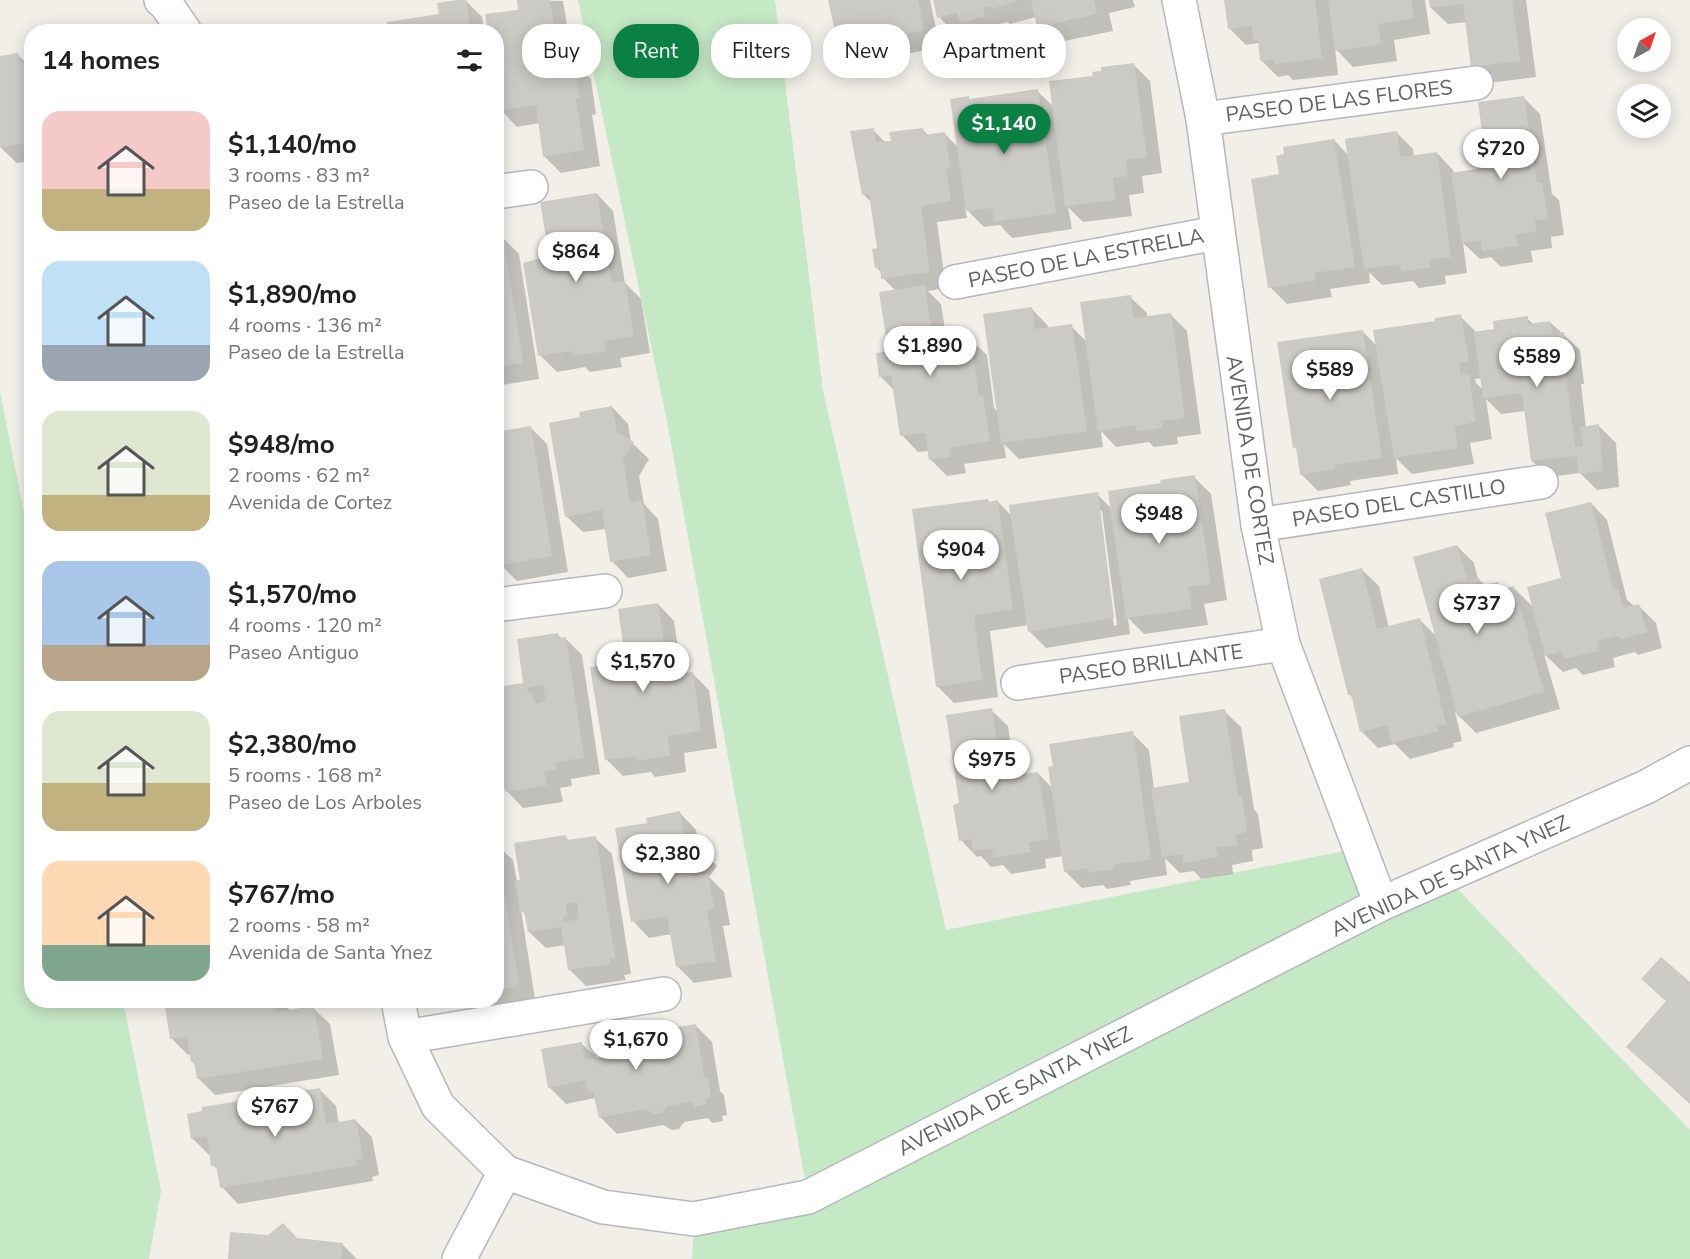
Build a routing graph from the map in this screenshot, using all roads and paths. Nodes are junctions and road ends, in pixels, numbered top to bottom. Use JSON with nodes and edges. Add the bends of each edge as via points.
{"nodes":[{"id":1,"x":161,"y":0,"type":"edge"},
{"id":2,"x":1179,"y":0,"type":"edge"},
{"id":3,"x":180,"y":24,"type":"edge"},
{"id":4,"x":1476,"y":83,"type":"dead end"},
{"id":5,"x":1203,"y":119,"type":"junction"},
{"id":6,"x":531,"y":187,"type":"dead end"},
{"id":7,"x":504,"y":191,"type":"edge"},
{"id":8,"x":1217,"y":233,"type":"junction"},
{"id":9,"x":955,"y":282,"type":"dead end"},
{"id":10,"x":1541,"y":482,"type":"dead end"},
{"id":11,"x":1258,"y":525,"type":"junction"},
{"id":12,"x":605,"y":591,"type":"dead end"},
{"id":13,"x":504,"y":604,"type":"edge"},
{"id":14,"x":1283,"y":644,"type":"junction"},
{"id":15,"x":1018,"y":683,"type":"dead end"},
{"id":16,"x":1690,"y":763,"type":"edge"},
{"id":17,"x":1381,"y":904,"type":"junction"},
{"id":18,"x":664,"y":994,"type":"dead end"},
{"id":19,"x":400,"y":1008,"type":"edge"},
{"id":20,"x":405,"y":1037,"type":"junction"},
{"id":21,"x":506,"y":1172,"type":"junction"},
{"id":22,"x":459,"y":1259,"type":"edge"}],
"edges":[{"from":1,"to":3,"type":"street"},
{"from":2,"to":5,"type":"street","name":"AVENIDA DE CORTEZ"},
{"from":4,"to":5,"type":"street","name":"PASEO DE LAS FLORES"},
{"from":5,"to":8,"type":"street","name":"AVENIDA DE CORTEZ"},
{"from":6,"to":7,"type":"street"},
{"from":8,"to":9,"type":"street","name":"PASEO DE LA ESTRELLA"},
{"from":8,"to":11,"type":"street","name":"AVENIDA DE CORTEZ"},
{"from":10,"to":11,"type":"street","name":"PASEO DEL CASTILLO"},
{"from":11,"to":14,"type":"street","name":"AVENIDA DE CORTEZ"},
{"from":12,"to":13,"type":"street"},
{"from":14,"to":15,"type":"street","name":"PASEO BRILLANTE"},
{"from":14,"to":17,"type":"street","name":"AVENIDA DE CORTEZ"},
{"from":16,"to":17,"type":"street","name":"AVENIDA DE SANTA YNEZ","via":[[1636,792]]},
{"from":17,"to":21,"type":"street","name":"AVENIDA DE SANTA YNEZ","via":[[808,1197],[694,1219],[603,1207]]},
{"from":18,"to":20,"type":"street"},
{"from":19,"to":20,"type":"street","name":"AVENIDA DE SANTA YNEZ"},
{"from":20,"to":21,"type":"street","name":"AVENIDA DE SANTA YNEZ","via":[[438,1106]]},
{"from":21,"to":22,"type":"street"}]}
